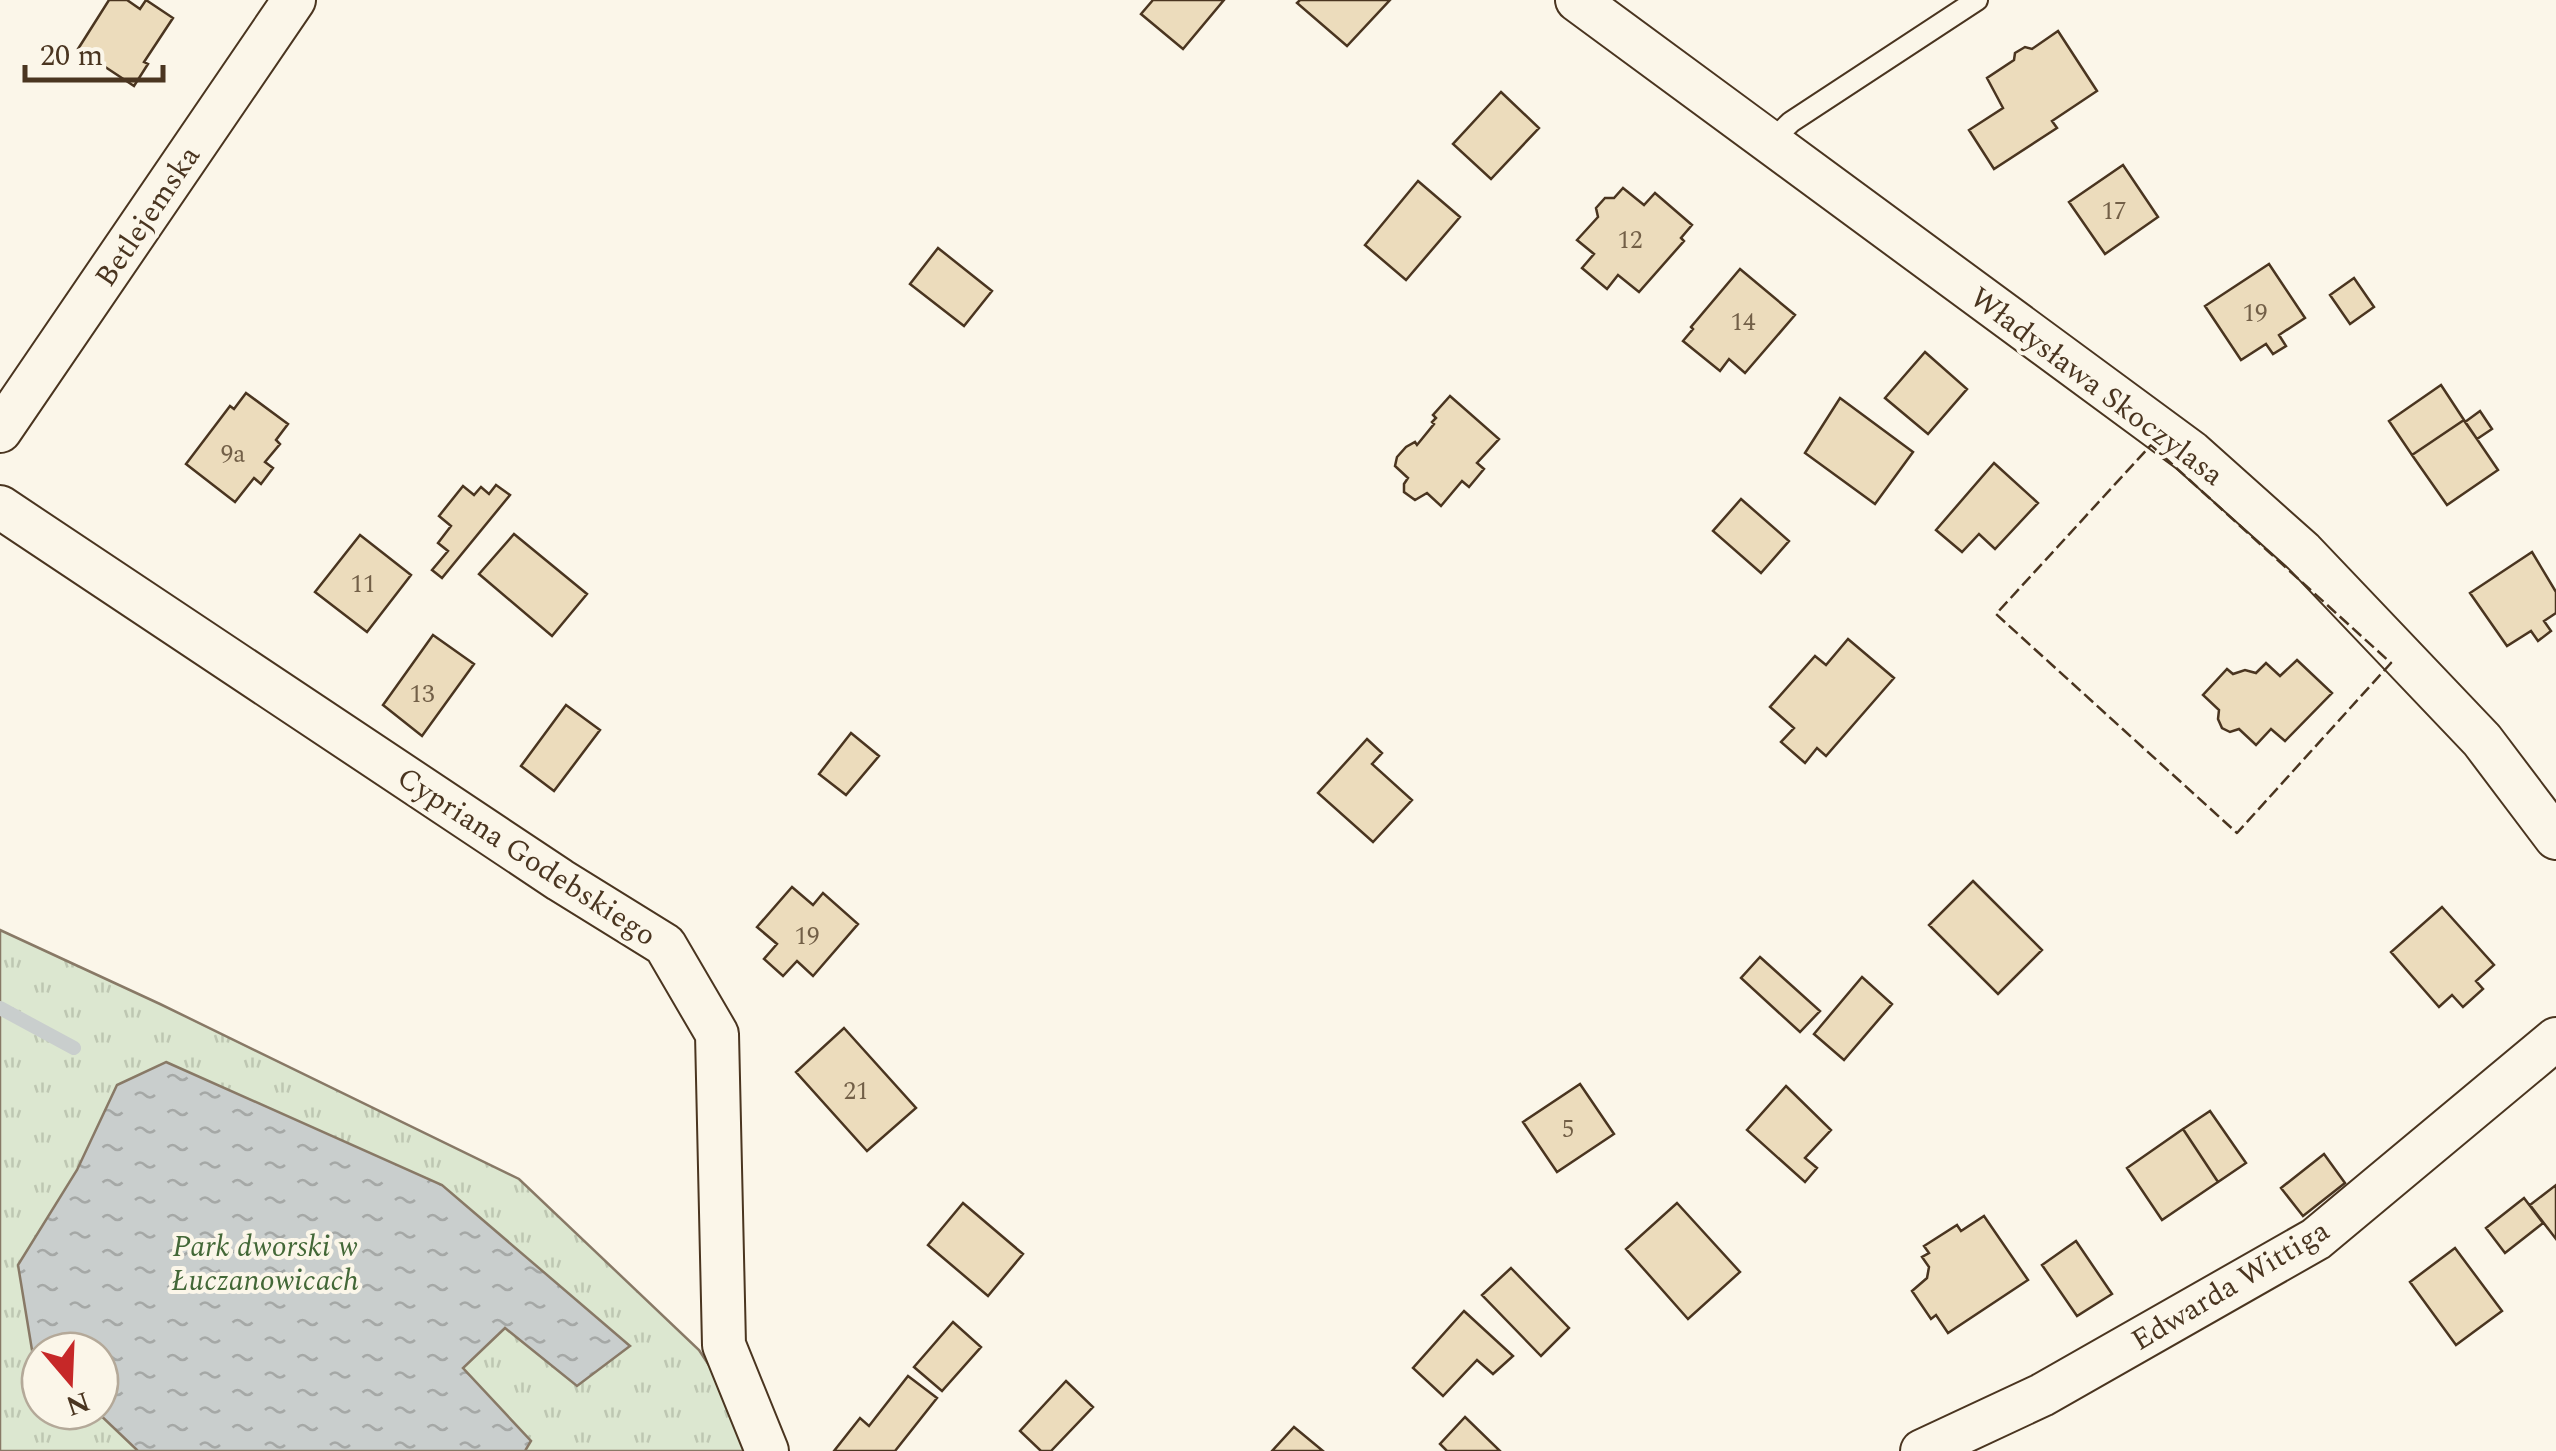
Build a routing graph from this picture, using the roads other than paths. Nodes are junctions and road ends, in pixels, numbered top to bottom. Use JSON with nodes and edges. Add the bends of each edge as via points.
{"nodes":[{"id":1,"x":294,"y":0,"type":"edge"},
{"id":2,"x":1577,"y":0,"type":"edge"},
{"id":3,"x":1977,"y":0,"type":"edge"},
{"id":4,"x":1769,"y":143,"type":"junction"},
{"id":5,"x":0,"y":431,"type":"edge"},
{"id":6,"x":0,"y":507,"type":"edge"},
{"id":7,"x":2556,"y":838,"type":"edge"},
{"id":8,"x":2556,"y":1040,"type":"edge"},
{"id":9,"x":767,"y":1451,"type":"edge"},
{"id":10,"x":1922,"y":1451,"type":"edge"}],
"edges":[{"from":1,"to":5,"type":"street","name":"Betlejemska"},
{"from":2,"to":4,"type":"street","name":"Władysława Skoczylasa"},
{"from":3,"to":4,"type":"lane"},
{"from":4,"to":7,"type":"street","name":"Władysława Skoczylasa","via":[[2191,452],[2303,552],[2482,740]]},
{"from":6,"to":9,"type":"street","name":"Cypriana Godebskiego","via":[[665,945],[716,1034],[724,1345]]},
{"from":8,"to":10,"type":"street","name":"Edwarda Wittiga","via":[[2316,1239],[2042,1395]]}]}
